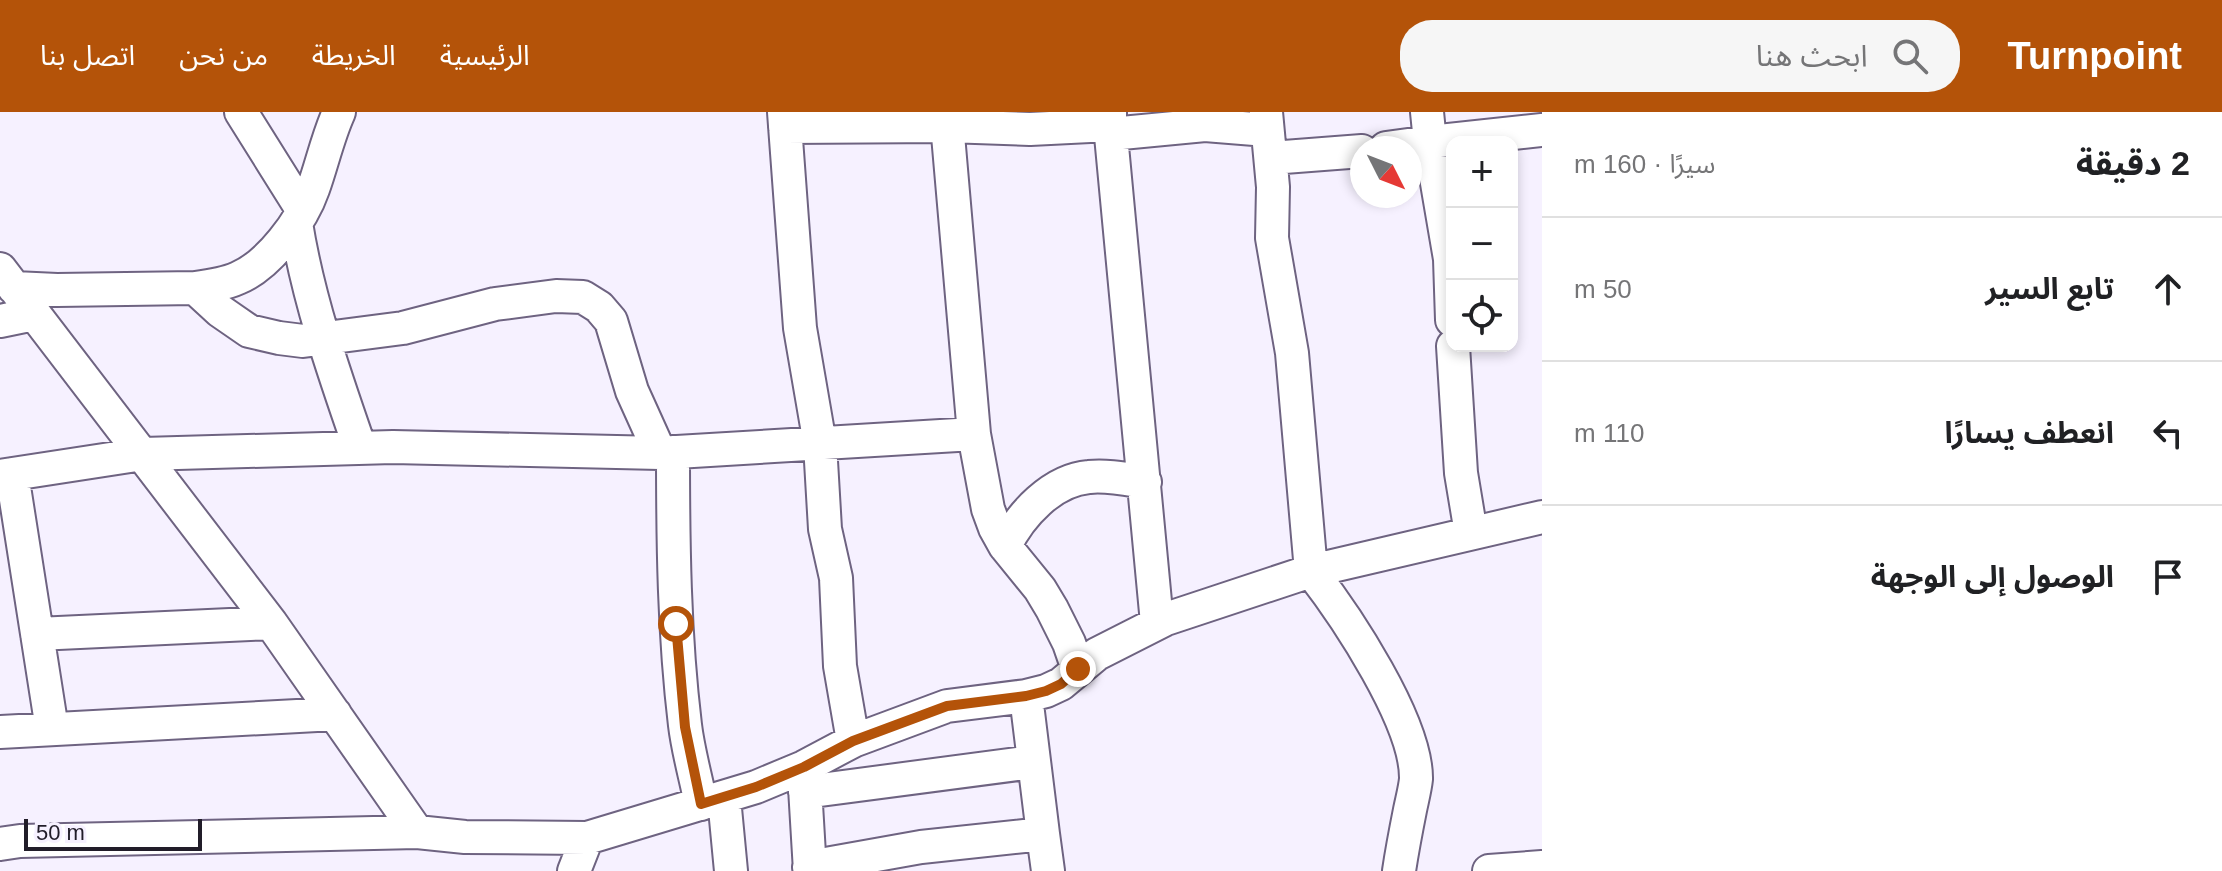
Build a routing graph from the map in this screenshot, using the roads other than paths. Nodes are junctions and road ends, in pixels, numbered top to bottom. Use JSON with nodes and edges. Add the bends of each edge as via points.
{"nodes":[{"id":1,"x":241,"y":112,"type":"edge"},
{"id":2,"x":339,"y":112,"type":"edge"},
{"id":3,"x":784,"y":119,"type":"edge"},
{"id":4,"x":946,"y":119,"type":"edge"},
{"id":5,"x":1111,"y":124,"type":"edge"},
{"id":6,"x":1429,"y":127,"type":"edge"},
{"id":7,"x":1542,"y":130,"type":"edge"},
{"id":8,"x":1268,"y":133,"type":"edge"},
{"id":9,"x":1411,"y":136,"type":"edge"},
{"id":10,"x":1350,"y":149,"type":"edge"},
{"id":11,"x":300,"y":217,"type":"junction"},
{"id":12,"x":7,"y":279,"type":"edge"},
{"id":13,"x":1451,"y":280,"type":"edge"},
{"id":14,"x":195,"y":288,"type":"junction"},
{"id":15,"x":34,"y":314,"type":"junction"},
{"id":16,"x":0,"y":321,"type":"edge"},
{"id":17,"x":323,"y":337,"type":"junction"},
{"id":18,"x":1453,"y":352,"type":"edge"},
{"id":19,"x":974,"y":434,"type":"junction"},
{"id":20,"x":820,"y":444,"type":"junction"},
{"id":21,"x":360,"y":448,"type":"junction"},
{"id":22,"x":667,"y":452,"type":"junction"},
{"id":23,"x":143,"y":454,"type":"junction"},
{"id":24,"x":6,"y":475,"type":"edge"},
{"id":25,"x":1145,"y":482,"type":"junction"},
{"id":26,"x":1542,"y":517,"type":"edge"},
{"id":27,"x":1471,"y":533,"type":"junction"},
{"id":28,"x":1005,"y":546,"type":"junction"},
{"id":29,"x":1311,"y":571,"type":"junction"},
{"id":30,"x":271,"y":623,"type":"junction"},
{"id":31,"x":1157,"y":623,"type":"junction"},
{"id":32,"x":37,"y":634,"type":"junction"},
{"id":33,"x":1078,"y":669,"type":"junction"},
{"id":34,"x":1026,"y":696,"type":"junction"},
{"id":35,"x":335,"y":714,"type":"junction"},
{"id":36,"x":52,"y":729,"type":"junction"},
{"id":37,"x":0,"y":732,"type":"edge"},
{"id":38,"x":853,"y":741,"type":"junction"},
{"id":39,"x":1033,"y":762,"type":"junction"},
{"id":40,"x":804,"y":780,"type":"junction"},
{"id":41,"x":713,"y":801,"type":"junction"},
{"id":42,"x":417,"y":832,"type":"junction"},
{"id":43,"x":1043,"y":834,"type":"junction"},
{"id":44,"x":587,"y":838,"type":"junction"},
{"id":45,"x":0,"y":844,"type":"edge"},
{"id":46,"x":923,"y":859,"type":"edge"},
{"id":47,"x":1542,"y":867,"type":"edge"},
{"id":48,"x":810,"y":869,"type":"edge"},
{"id":49,"x":574,"y":871,"type":"edge"},
{"id":50,"x":731,"y":871,"type":"edge"},
{"id":51,"x":1048,"y":871,"type":"edge"},
{"id":52,"x":1399,"y":871,"type":"edge"},
{"id":53,"x":1489,"y":871,"type":"edge"}],
"edges":[{"from":1,"to":11,"type":"street"},
{"from":2,"to":11,"type":"street"},
{"from":3,"to":4,"type":"street"},
{"from":3,"to":20,"type":"street","via":[[800,328]]},
{"from":4,"to":5,"type":"street","via":[[1030,129]]},
{"from":4,"to":19,"type":"street"},
{"from":5,"to":8,"type":"street","via":[[1205,125]]},
{"from":5,"to":25,"type":"street"},
{"from":6,"to":7,"type":"street"},
{"from":6,"to":9,"type":"street"},
{"from":6,"to":13,"type":"street"},
{"from":8,"to":10,"type":"street"},
{"from":8,"to":29,"type":"street","via":[[1272,238],[1292,353]]},
{"from":11,"to":14,"type":"street","via":[[263,261],[240,278]]},
{"from":11,"to":17,"type":"street","via":[[306,279]]},
{"from":12,"to":14,"type":"street","via":[[57,290]]},
{"from":12,"to":15,"type":"street"},
{"from":14,"to":17,"type":"street","via":[[249,331],[303,341]]},
{"from":15,"to":16,"type":"street"},
{"from":15,"to":23,"type":"street"},
{"from":17,"to":21,"type":"street"},
{"from":17,"to":22,"type":"street","via":[[403,328],[495,304],[583,297],[611,321],[632,391]]},
{"from":18,"to":27,"type":"street","via":[[1461,473]]},
{"from":19,"to":20,"type":"street"},
{"from":19,"to":28,"type":"street","via":[[988,509]]},
{"from":20,"to":22,"type":"street"},
{"from":20,"to":38,"type":"street","via":[[840,666]]},
{"from":21,"to":22,"type":"street"},
{"from":21,"to":23,"type":"street"},
{"from":22,"to":41,"type":"street","via":[[685,727]]},
{"from":23,"to":24,"type":"street"},
{"from":23,"to":30,"type":"street"},
{"from":24,"to":32,"type":"street"},
{"from":25,"to":28,"type":"street","via":[[1085,477],[1063,484],[1035,504]]},
{"from":25,"to":31,"type":"street"},
{"from":26,"to":27,"type":"street"},
{"from":27,"to":29,"type":"street"},
{"from":28,"to":33,"type":"street","via":[[1040,589]]},
{"from":29,"to":31,"type":"street"},
{"from":29,"to":52,"type":"street","via":[[1361,646],[1408,737],[1416,781]]},
{"from":30,"to":32,"type":"street"},
{"from":30,"to":35,"type":"street"},
{"from":31,"to":33,"type":"street"},
{"from":32,"to":36,"type":"street"},
{"from":33,"to":34,"type":"street","via":[[1061,684]]},
{"from":34,"to":38,"type":"street","via":[[947,706]]},
{"from":34,"to":39,"type":"street"},
{"from":35,"to":36,"type":"street"},
{"from":35,"to":42,"type":"street"},
{"from":36,"to":37,"type":"street"},
{"from":38,"to":40,"type":"street"},
{"from":39,"to":40,"type":"street"},
{"from":39,"to":43,"type":"street"},
{"from":40,"to":41,"type":"street"},
{"from":40,"to":48,"type":"street"},
{"from":41,"to":44,"type":"street"},
{"from":41,"to":50,"type":"street"},
{"from":42,"to":44,"type":"street"},
{"from":42,"to":45,"type":"street"},
{"from":43,"to":46,"type":"street"},
{"from":43,"to":51,"type":"street"},
{"from":44,"to":49,"type":"street"},
{"from":46,"to":48,"type":"street"},
{"from":47,"to":53,"type":"street"}]}
